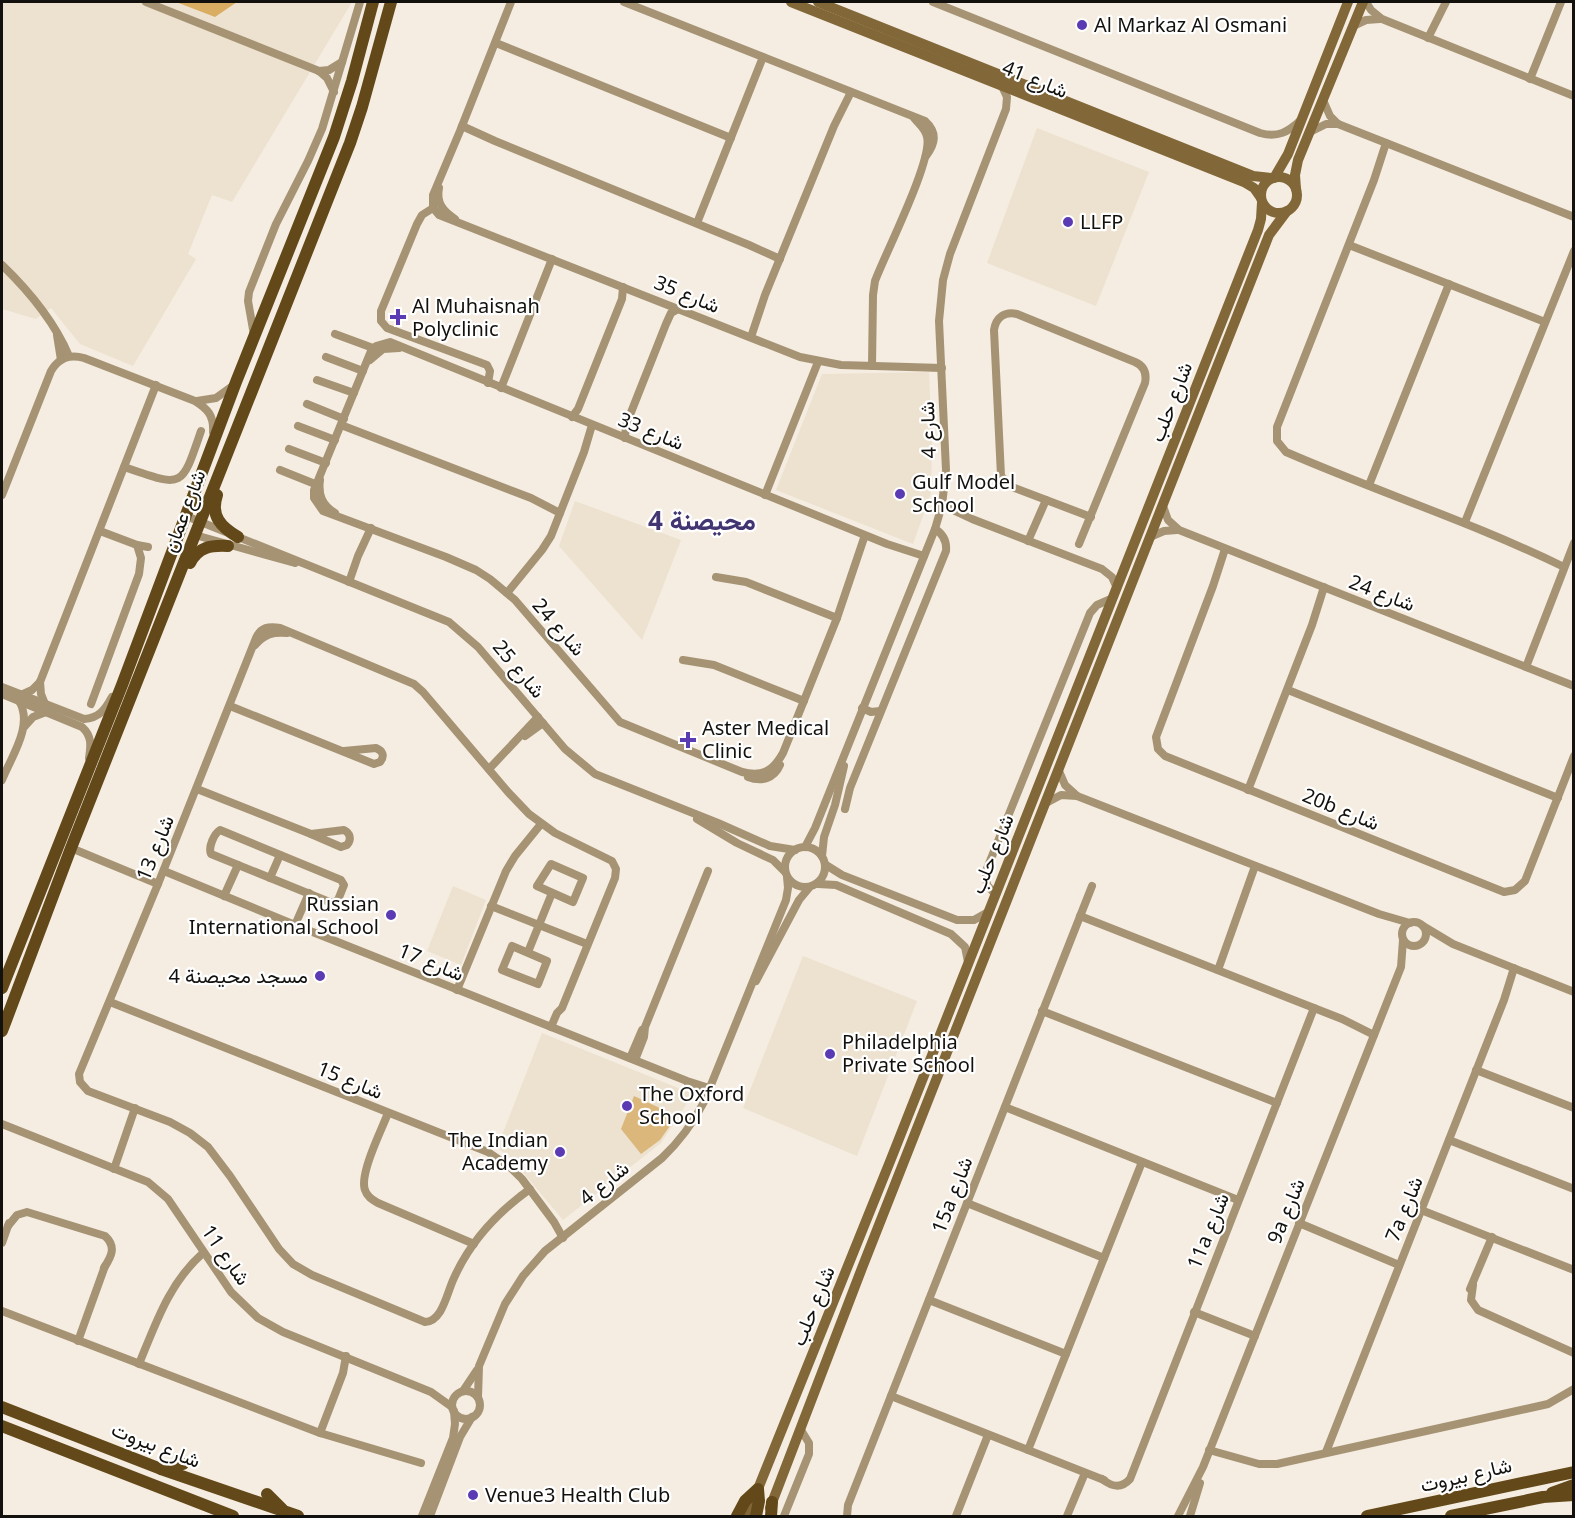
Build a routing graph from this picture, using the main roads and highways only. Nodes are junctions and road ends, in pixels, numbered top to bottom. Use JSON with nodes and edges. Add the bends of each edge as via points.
{"nodes":[{"id":1,"x":373,"y":2,"type":"edge"},
{"id":2,"x":391,"y":2,"type":"edge"},
{"id":3,"x":293,"y":242,"type":"junction"},
{"id":4,"x":226,"y":454,"type":"junction"},
{"id":5,"x":193,"y":519,"type":"junction"},
{"id":6,"x":172,"y":596,"type":"junction"},
{"id":7,"x":2,"y":988,"type":"edge"},
{"id":8,"x":2,"y":1031,"type":"edge"},
{"id":9,"x":5,"y":1410,"type":"edge"},
{"id":10,"x":2,"y":1426,"type":"edge"},
{"id":11,"x":183,"y":1464,"type":"dead end"},
{"id":12,"x":161,"y":1468,"type":"junction"},
{"id":13,"x":1574,"y":1472,"type":"edge"},
{"id":14,"x":1574,"y":1485,"type":"edge"},
{"id":15,"x":267,"y":1494,"type":"dead end"},
{"id":16,"x":1574,"y":1494,"type":"edge"},
{"id":17,"x":1543,"y":1497,"type":"junction"},
{"id":18,"x":772,"y":1502,"type":"road end"},
{"id":19,"x":285,"y":1512,"type":"junction"},
{"id":20,"x":233,"y":1516,"type":"edge"},
{"id":21,"x":298,"y":1516,"type":"edge"},
{"id":22,"x":737,"y":1516,"type":"edge"},
{"id":23,"x":756,"y":1516,"type":"edge"},
{"id":24,"x":771,"y":1516,"type":"edge"},
{"id":25,"x":1367,"y":1516,"type":"edge"},
{"id":26,"x":1451,"y":1516,"type":"edge"}],
"edges":[{"from":1,"to":3,"type":"main road","name":"شارع عمان","via":[[334,137]]},
{"from":2,"to":4,"type":"main road","name":"شارع عمان","via":[[350,143]]},
{"from":3,"to":5,"type":"main road","via":[[277,304]]},
{"from":3,"to":5,"type":"main road","name":"شارع عمان","via":[[212,448]]},
{"from":4,"to":5,"type":"main road","name":"شارع عمان"},
{"from":4,"to":6,"type":"main road","via":[[214,510],[233,541],[198,551]]},
{"from":5,"to":6,"type":"main road","name":"شارع عمان","via":[[195,535]]},
{"from":5,"to":7,"type":"main road","name":"شارع عمان","via":[[122,685]]},
{"from":6,"to":8,"type":"main road","name":"شارع عمان"},
{"from":9,"to":12,"type":"main road","name":"شارع بيروت"},
{"from":10,"to":20,"type":"main road","name":"شارع بيروت"},
{"from":11,"to":12,"type":"main road"},
{"from":12,"to":19,"type":"main road","name":"شارع بيروت"},
{"from":13,"to":25,"type":"main road","name":"شارع بيروت"},
{"from":14,"to":17,"type":"main road"},
{"from":15,"to":19,"type":"main road"},
{"from":16,"to":17,"type":"main road","name":"شارع بيروت"},
{"from":17,"to":26,"type":"main road","name":"شارع بيروت"},
{"from":18,"to":24,"type":"main road"},
{"from":19,"to":21,"type":"main road","name":"شارع بيروت"},
{"from":22,"to":23,"type":"main road","via":[[758,1489]]}]}
